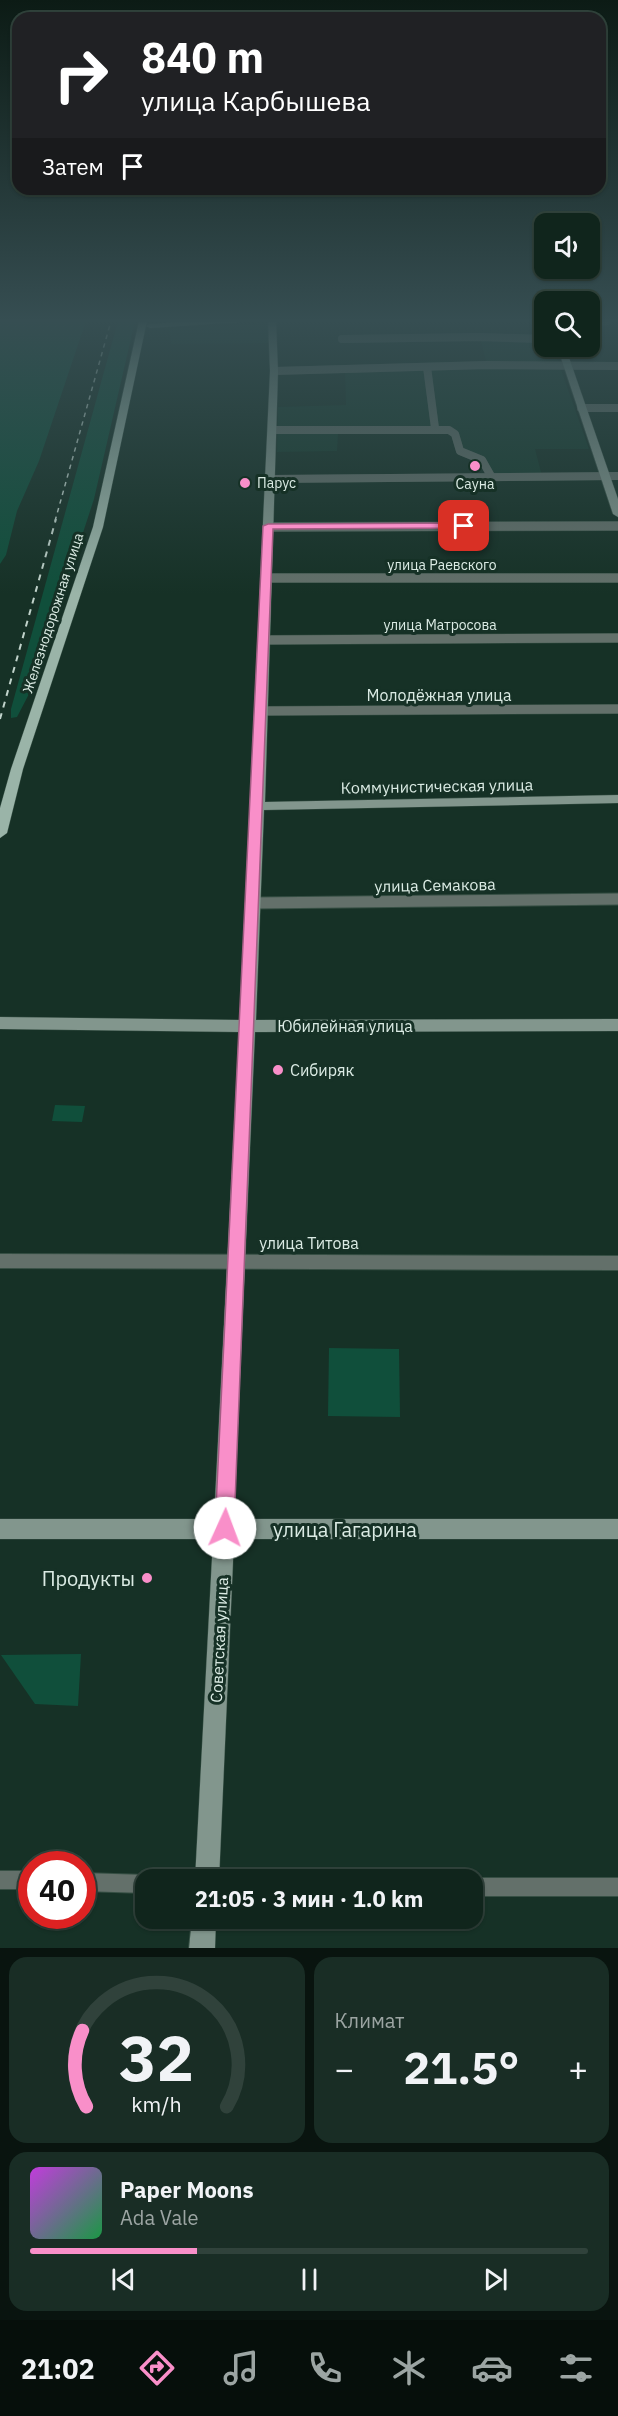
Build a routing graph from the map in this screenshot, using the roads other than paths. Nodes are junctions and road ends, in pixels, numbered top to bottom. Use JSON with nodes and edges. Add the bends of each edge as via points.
{"nodes":[{"id":1,"x":123,"y":412,"type":"edge"},
{"id":2,"x":273,"y":412,"type":"edge"},
{"id":3,"x":433,"y":412,"type":"edge"},
{"id":4,"x":582,"y":412,"type":"edge"},
{"id":5,"x":435,"y":428,"type":"junction"},
{"id":6,"x":272,"y":430,"type":"junction"},
{"id":7,"x":491,"y":476,"type":"junction"},
{"id":8,"x":604,"y":476,"type":"junction"},
{"id":9,"x":618,"y":476,"type":"edge"},
{"id":10,"x":270,"y":479,"type":"junction"},
{"id":11,"x":618,"y":514,"type":"edge"},
{"id":12,"x":268,"y":526,"type":"junction"},
{"id":13,"x":618,"y":526,"type":"edge"},
{"id":14,"x":265,"y":578,"type":"junction"},
{"id":15,"x":618,"y":578,"type":"edge"},
{"id":16,"x":618,"y":638,"type":"edge"},
{"id":17,"x":263,"y":640,"type":"junction"},
{"id":18,"x":618,"y":709,"type":"edge"},
{"id":19,"x":261,"y":711,"type":"junction"},
{"id":20,"x":618,"y":799,"type":"edge"},
{"id":21,"x":258,"y":806,"type":"junction"},
{"id":22,"x":0,"y":833,"type":"edge"},
{"id":23,"x":618,"y":899,"type":"edge"},
{"id":24,"x":253,"y":903,"type":"junction"},
{"id":25,"x":0,"y":1023,"type":"edge"},
{"id":26,"x":618,"y":1025,"type":"edge"},
{"id":27,"x":246,"y":1026,"type":"junction"},
{"id":28,"x":0,"y":1261,"type":"edge"},
{"id":29,"x":236,"y":1261,"type":"junction"},
{"id":30,"x":618,"y":1263,"type":"edge"},
{"id":31,"x":225,"y":1528,"type":"junction"},
{"id":32,"x":618,"y":1528,"type":"edge"},
{"id":33,"x":0,"y":1529,"type":"edge"},
{"id":34,"x":208,"y":1869,"type":"edge"},
{"id":35,"x":0,"y":1880,"type":"edge"},
{"id":36,"x":18,"y":1880,"type":"edge"},
{"id":37,"x":96,"y":1882,"type":"edge"},
{"id":38,"x":135,"y":1884,"type":"edge"},
{"id":39,"x":483,"y":1887,"type":"edge"},
{"id":40,"x":618,"y":1887,"type":"edge"},
{"id":41,"x":203,"y":1929,"type":"edge"},
{"id":42,"x":202,"y":1948,"type":"edge"}],
"edges":[{"from":1,"to":22,"type":"main road","name":"Железнодорожная улица","via":[[98,528],[17,769]]},
{"from":2,"to":6,"type":"street","name":"Советская улица"},
{"from":3,"to":5,"type":"street"},
{"from":4,"to":8,"type":"street"},
{"from":5,"to":6,"type":"street"},
{"from":5,"to":7,"type":"street","via":[[452,431],[459,451],[482,460]]},
{"from":6,"to":10,"type":"street","name":"Советская улица"},
{"from":7,"to":8,"type":"street"},
{"from":7,"to":10,"type":"street"},
{"from":8,"to":9,"type":"street"},
{"from":8,"to":11,"type":"street"},
{"from":10,"to":12,"type":"street","name":"Советская улица"},
{"from":12,"to":13,"type":"street"},
{"from":12,"to":14,"type":"street","name":"Советская улица"},
{"from":14,"to":15,"type":"street","name":"улица Раевского"},
{"from":14,"to":17,"type":"street","name":"Советская улица"},
{"from":16,"to":17,"type":"street","name":"улица Матросова"},
{"from":17,"to":19,"type":"street","name":"Советская улица"},
{"from":18,"to":19,"type":"street","name":"Молодёжная улица"},
{"from":19,"to":21,"type":"street","name":"Советская улица"},
{"from":20,"to":21,"type":"street","name":"Коммунистическая улица"},
{"from":21,"to":24,"type":"street","name":"Советская улица"},
{"from":23,"to":24,"type":"street","name":"улица Семакова"},
{"from":24,"to":27,"type":"street","name":"Советская улица"},
{"from":25,"to":27,"type":"street","name":"Юбилейная улица"},
{"from":26,"to":27,"type":"street","name":"Юбилейная улица"},
{"from":27,"to":29,"type":"street","name":"Советская улица"},
{"from":28,"to":29,"type":"street","name":"улица Титова"},
{"from":29,"to":30,"type":"street","name":"улица Титова"},
{"from":29,"to":31,"type":"street","name":"Советская улица"},
{"from":31,"to":32,"type":"street","name":"улица Гагарина"},
{"from":31,"to":33,"type":"street","name":"улица Гагарина"},
{"from":31,"to":34,"type":"street","name":"Советская улица"},
{"from":35,"to":36,"type":"street"},
{"from":37,"to":38,"type":"street"},
{"from":39,"to":40,"type":"street"},
{"from":41,"to":42,"type":"street"}]}
